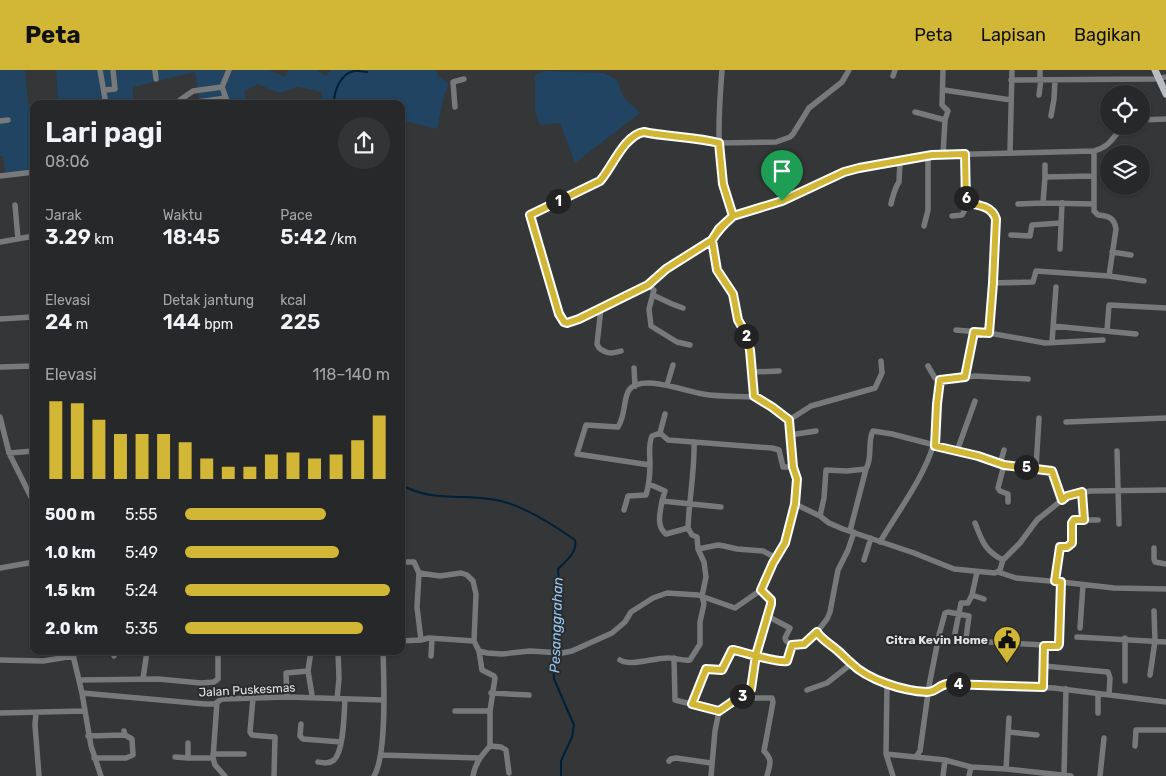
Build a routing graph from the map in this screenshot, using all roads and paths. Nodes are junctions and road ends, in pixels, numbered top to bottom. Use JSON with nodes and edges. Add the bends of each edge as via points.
{"nodes":[{"id":1,"x":100,"y":70,"type":"edge"},
{"id":2,"x":113,"y":70,"type":"edge"},
{"id":3,"x":155,"y":70,"type":"edge"},
{"id":4,"x":229,"y":70,"type":"edge"},
{"id":5,"x":722,"y":70,"type":"edge"},
{"id":6,"x":849,"y":70,"type":"edge"},
{"id":7,"x":943,"y":70,"type":"edge"},
{"id":8,"x":1012,"y":70,"type":"edge"},
{"id":9,"x":1040,"y":70,"type":"edge"},
{"id":10,"x":1155,"y":70,"type":"edge"},
{"id":11,"x":1163,"y":77,"type":"edge"},
{"id":12,"x":156,"y":78,"type":"dead end"},
{"id":13,"x":464,"y":78,"type":"dead end"},
{"id":14,"x":1040,"y":79,"type":"junction"},
{"id":15,"x":1012,"y":80,"type":"junction"},
{"id":16,"x":1055,"y":80,"type":"junction"},
{"id":17,"x":222,"y":87,"type":"junction"},
{"id":18,"x":105,"y":90,"type":"junction"},
{"id":19,"x":944,"y":90,"type":"junction"},
{"id":20,"x":1166,"y":94,"type":"edge"},
{"id":21,"x":1039,"y":95,"type":"dead end"},
{"id":22,"x":106,"y":100,"type":"edge"},
{"id":23,"x":180,"y":100,"type":"edge"},
{"id":24,"x":227,"y":100,"type":"edge"},
{"id":25,"x":1011,"y":100,"type":"junction"},
{"id":26,"x":455,"y":106,"type":"dead end"},
{"id":27,"x":915,"y":112,"type":"dead end"},
{"id":28,"x":1051,"y":116,"type":"dead end"},
{"id":29,"x":8,"y":120,"type":"dead end"},
{"id":30,"x":945,"y":120,"type":"junction"},
{"id":31,"x":1150,"y":120,"type":"edge"},
{"id":32,"x":1166,"y":120,"type":"edge"},
{"id":33,"x":0,"y":121,"type":"edge"},
{"id":34,"x":1116,"y":135,"type":"edge"},
{"id":35,"x":719,"y":143,"type":"junction"},
{"id":36,"x":1094,"y":151,"type":"junction"},
{"id":37,"x":1010,"y":152,"type":"junction"},
{"id":38,"x":965,"y":154,"type":"junction"},
{"id":39,"x":943,"y":155,"type":"junction"},
{"id":40,"x":928,"y":156,"type":"junction"},
{"id":41,"x":900,"y":161,"type":"junction"},
{"id":42,"x":1045,"y":165,"type":"dead end"},
{"id":43,"x":30,"y":172,"type":"edge"},
{"id":44,"x":0,"y":176,"type":"edge"},
{"id":45,"x":1094,"y":176,"type":"junction"},
{"id":46,"x":1045,"y":177,"type":"junction"},
{"id":47,"x":966,"y":203,"type":"junction"},
{"id":48,"x":1043,"y":203,"type":"junction"},
{"id":49,"x":1062,"y":203,"type":"junction"},
{"id":50,"x":891,"y":204,"type":"dead end"},
{"id":51,"x":1018,"y":204,"type":"dead end"},
{"id":52,"x":1094,"y":204,"type":"junction"},
{"id":53,"x":15,"y":206,"type":"dead end"},
{"id":54,"x":733,"y":216,"type":"junction"},
{"id":55,"x":952,"y":216,"type":"dead end"},
{"id":56,"x":1061,"y":224,"type":"junction"},
{"id":57,"x":924,"y":226,"type":"dead end"},
{"id":58,"x":1011,"y":235,"type":"dead end"},
{"id":59,"x":30,"y":237,"type":"edge"},
{"id":60,"x":18,"y":239,"type":"junction"},
{"id":61,"x":712,"y":240,"type":"junction"},
{"id":62,"x":0,"y":242,"type":"edge"},
{"id":63,"x":1060,"y":250,"type":"dead end"},
{"id":64,"x":1112,"y":252,"type":"junction"},
{"id":65,"x":1131,"y":254,"type":"dead end"},
{"id":66,"x":1109,"y":276,"type":"junction"},
{"id":67,"x":1144,"y":281,"type":"dead end"},
{"id":68,"x":993,"y":283,"type":"junction"},
{"id":69,"x":648,"y":285,"type":"junction"},
{"id":70,"x":1056,"y":287,"type":"dead end"},
{"id":71,"x":653,"y":295,"type":"junction"},
{"id":72,"x":601,"y":308,"type":"junction"},
{"id":73,"x":683,"y":308,"type":"dead end"},
{"id":74,"x":1166,"y":308,"type":"edge"},
{"id":75,"x":30,"y":316,"type":"edge"},
{"id":76,"x":0,"y":319,"type":"edge"},
{"id":77,"x":1053,"y":326,"type":"junction"},
{"id":78,"x":956,"y":330,"type":"dead end"},
{"id":79,"x":1107,"y":331,"type":"junction"},
{"id":80,"x":974,"y":332,"type":"junction"},
{"id":81,"x":989,"y":333,"type":"junction"},
{"id":82,"x":1136,"y":334,"type":"dead end"},
{"id":83,"x":1103,"y":340,"type":"dead end"},
{"id":84,"x":1052,"y":342,"type":"junction"},
{"id":85,"x":690,"y":346,"type":"dead end"},
{"id":86,"x":622,"y":351,"type":"dead end"},
{"id":87,"x":881,"y":361,"type":"dead end"},
{"id":88,"x":672,"y":365,"type":"dead end"},
{"id":89,"x":30,"y":366,"type":"edge"},
{"id":90,"x":928,"y":366,"type":"dead end"},
{"id":91,"x":0,"y":367,"type":"edge"},
{"id":92,"x":634,"y":368,"type":"dead end"},
{"id":93,"x":779,"y":371,"type":"dead end"},
{"id":94,"x":752,"y":372,"type":"junction"},
{"id":95,"x":965,"y":377,"type":"junction"},
{"id":96,"x":1028,"y":379,"type":"dead end"},
{"id":97,"x":940,"y":380,"type":"junction"},
{"id":98,"x":667,"y":385,"type":"junction"},
{"id":99,"x":635,"y":386,"type":"junction"},
{"id":100,"x":754,"y":396,"type":"junction"},
{"id":101,"x":975,"y":401,"type":"dead end"},
{"id":102,"x":665,"y":414,"type":"dead end"},
{"id":103,"x":0,"y":417,"type":"edge"},
{"id":104,"x":1039,"y":418,"type":"dead end"},
{"id":105,"x":1166,"y":418,"type":"edge"},
{"id":106,"x":789,"y":420,"type":"junction"},
{"id":107,"x":1066,"y":422,"type":"dead end"},
{"id":108,"x":816,"y":431,"type":"dead end"},
{"id":109,"x":660,"y":433,"type":"junction"},
{"id":110,"x":790,"y":435,"type":"junction"},
{"id":111,"x":694,"y":442,"type":"junction"},
{"id":112,"x":934,"y":446,"type":"junction"},
{"id":113,"x":1004,"y":450,"type":"dead end"},
{"id":114,"x":30,"y":451,"type":"edge"},
{"id":115,"x":957,"y":451,"type":"junction"},
{"id":116,"x":1117,"y":451,"type":"dead end"},
{"id":117,"x":10,"y":453,"type":"junction"},
{"id":118,"x":650,"y":465,"type":"junction"},
{"id":119,"x":1002,"y":465,"type":"junction"},
{"id":120,"x":793,"y":467,"type":"junction"},
{"id":121,"x":1036,"y":468,"type":"junction"},
{"id":122,"x":866,"y":469,"type":"junction"},
{"id":123,"x":649,"y":484,"type":"junction"},
{"id":124,"x":1166,"y":490,"type":"edge"},
{"id":125,"x":1119,"y":491,"type":"junction"},
{"id":126,"x":1082,"y":492,"type":"junction"},
{"id":127,"x":30,"y":495,"type":"edge"},
{"id":128,"x":1062,"y":500,"type":"junction"},
{"id":129,"x":662,"y":501,"type":"junction"},
{"id":130,"x":1008,"y":502,"type":"dead end"},
{"id":131,"x":689,"y":504,"type":"junction"},
{"id":132,"x":795,"y":504,"type":"junction"},
{"id":133,"x":721,"y":506,"type":"dead end"},
{"id":134,"x":624,"y":510,"type":"dead end"},
{"id":135,"x":820,"y":516,"type":"junction"},
{"id":136,"x":1084,"y":520,"type":"junction"},
{"id":137,"x":1098,"y":520,"type":"dead end"},
{"id":138,"x":975,"y":523,"type":"dead end"},
{"id":139,"x":1119,"y":524,"type":"dead end"},
{"id":140,"x":688,"y":528,"type":"junction"},
{"id":141,"x":852,"y":532,"type":"junction"},
{"id":142,"x":871,"y":538,"type":"junction"},
{"id":143,"x":880,"y":542,"type":"junction"},
{"id":144,"x":1154,"y":548,"type":"dead end"},
{"id":145,"x":698,"y":549,"type":"junction"},
{"id":146,"x":776,"y":558,"type":"junction"},
{"id":147,"x":864,"y":560,"type":"dead end"},
{"id":148,"x":1003,"y":560,"type":"junction"},
{"id":149,"x":405,"y":562,"type":"edge"},
{"id":150,"x":30,"y":563,"type":"edge"},
{"id":151,"x":1166,"y":564,"type":"edge"},
{"id":152,"x":0,"y":568,"type":"edge"},
{"id":153,"x":977,"y":572,"type":"junction"},
{"id":154,"x":998,"y":572,"type":"junction"},
{"id":155,"x":419,"y":573,"type":"junction"},
{"id":156,"x":1058,"y":581,"type":"junction"},
{"id":157,"x":1083,"y":585,"type":"junction"},
{"id":158,"x":1166,"y":589,"type":"edge"},
{"id":159,"x":761,"y":590,"type":"junction"},
{"id":160,"x":972,"y":595,"type":"junction"},
{"id":161,"x":702,"y":596,"type":"junction"},
{"id":162,"x":984,"y":599,"type":"dead end"},
{"id":163,"x":1154,"y":611,"type":"dead end"},
{"id":164,"x":958,"y":615,"type":"junction"},
{"id":165,"x":768,"y":617,"type":"junction"},
{"id":166,"x":1080,"y":628,"type":"dead end"},
{"id":167,"x":817,"y":632,"type":"junction"},
{"id":168,"x":955,"y":633,"type":"dead end"},
{"id":169,"x":1077,"y":636,"type":"dead end"},
{"id":170,"x":1125,"y":638,"type":"junction"},
{"id":171,"x":432,"y":639,"type":"junction"},
{"id":172,"x":421,"y":640,"type":"junction"},
{"id":173,"x":405,"y":641,"type":"edge"},
{"id":174,"x":474,"y":641,"type":"junction"},
{"id":175,"x":1155,"y":641,"type":"junction"},
{"id":176,"x":1166,"y":642,"type":"edge"},
{"id":177,"x":792,"y":645,"type":"junction"},
{"id":178,"x":1044,"y":646,"type":"junction"},
{"id":179,"x":479,"y":651,"type":"junction"},
{"id":180,"x":69,"y":655,"type":"edge"},
{"id":181,"x":73,"y":655,"type":"edge"},
{"id":182,"x":146,"y":655,"type":"edge"},
{"id":183,"x":218,"y":655,"type":"edge"},
{"id":184,"x":310,"y":655,"type":"edge"},
{"id":185,"x":338,"y":655,"type":"edge"},
{"id":186,"x":383,"y":655,"type":"edge"},
{"id":187,"x":756,"y":655,"type":"junction"},
{"id":188,"x":431,"y":656,"type":"dead end"},
{"id":189,"x":674,"y":658,"type":"junction"},
{"id":190,"x":0,"y":660,"type":"edge"},
{"id":191,"x":620,"y":660,"type":"dead end"},
{"id":192,"x":851,"y":664,"type":"junction"},
{"id":193,"x":1044,"y":666,"type":"junction"},
{"id":194,"x":308,"y":671,"type":"junction"},
{"id":195,"x":1150,"y":675,"type":"dead end"},
{"id":196,"x":143,"y":679,"type":"junction"},
{"id":197,"x":79,"y":680,"type":"junction"},
{"id":198,"x":1125,"y":681,"type":"dead end"},
{"id":199,"x":887,"y":683,"type":"junction"},
{"id":200,"x":1043,"y":687,"type":"junction"},
{"id":201,"x":1066,"y":689,"type":"junction"},
{"id":202,"x":807,"y":690,"type":"dead end"},
{"id":203,"x":929,"y":692,"type":"junction"},
{"id":204,"x":82,"y":693,"type":"junction"},
{"id":205,"x":492,"y":693,"type":"junction"},
{"id":206,"x":747,"y":693,"type":"junction"},
{"id":207,"x":1098,"y":694,"type":"junction"},
{"id":208,"x":312,"y":695,"type":"dead end"},
{"id":209,"x":529,"y":695,"type":"dead end"},
{"id":210,"x":1109,"y":695,"type":"junction"},
{"id":211,"x":287,"y":697,"type":"junction"},
{"id":212,"x":253,"y":698,"type":"junction"},
{"id":213,"x":336,"y":699,"type":"junction"},
{"id":214,"x":345,"y":700,"type":"junction"},
{"id":215,"x":383,"y":700,"type":"junction"},
{"id":216,"x":217,"y":702,"type":"junction"},
{"id":217,"x":1166,"y":702,"type":"edge"},
{"id":218,"x":692,"y":704,"type":"junction"},
{"id":219,"x":84,"y":711,"type":"junction"},
{"id":220,"x":455,"y":711,"type":"dead end"},
{"id":221,"x":490,"y":711,"type":"junction"},
{"id":222,"x":719,"y":711,"type":"junction"},
{"id":223,"x":0,"y":713,"type":"edge"},
{"id":224,"x":36,"y":713,"type":"junction"},
{"id":225,"x":1098,"y":713,"type":"dead end"},
{"id":226,"x":1009,"y":718,"type":"dead end"},
{"id":227,"x":301,"y":724,"type":"dead end"},
{"id":228,"x":1166,"y":730,"type":"edge"},
{"id":229,"x":1009,"y":732,"type":"junction"},
{"id":230,"x":1037,"y":735,"type":"dead end"},
{"id":231,"x":88,"y":736,"type":"junction"},
{"id":232,"x":1104,"y":738,"type":"dead end"},
{"id":233,"x":188,"y":742,"type":"dead end"},
{"id":234,"x":341,"y":742,"type":"junction"},
{"id":235,"x":490,"y":746,"type":"junction"},
{"id":236,"x":1135,"y":746,"type":"dead end"},
{"id":237,"x":244,"y":754,"type":"dead end"},
{"id":238,"x":886,"y":754,"type":"junction"},
{"id":239,"x":381,"y":755,"type":"junction"},
{"id":240,"x":213,"y":756,"type":"junction"},
{"id":241,"x":916,"y":756,"type":"junction"},
{"id":242,"x":175,"y":757,"type":"dead end"},
{"id":243,"x":94,"y":758,"type":"junction"},
{"id":244,"x":188,"y":758,"type":"junction"},
{"id":245,"x":479,"y":758,"type":"junction"},
{"id":246,"x":945,"y":760,"type":"junction"},
{"id":247,"x":669,"y":761,"type":"dead end"},
{"id":248,"x":318,"y":762,"type":"dead end"},
{"id":249,"x":711,"y":764,"type":"junction"},
{"id":250,"x":971,"y":767,"type":"junction"},
{"id":251,"x":1006,"y":769,"type":"junction"},
{"id":252,"x":508,"y":773,"type":"dead end"},
{"id":253,"x":1029,"y":774,"type":"edge"},
{"id":254,"x":39,"y":776,"type":"edge"},
{"id":255,"x":101,"y":776,"type":"edge"},
{"id":256,"x":225,"y":776,"type":"edge"},
{"id":257,"x":274,"y":776,"type":"edge"},
{"id":258,"x":374,"y":776,"type":"edge"},
{"id":259,"x":473,"y":776,"type":"edge"},
{"id":260,"x":711,"y":776,"type":"edge"},
{"id":261,"x":767,"y":776,"type":"edge"},
{"id":262,"x":893,"y":776,"type":"edge"},
{"id":263,"x":943,"y":776,"type":"edge"},
{"id":264,"x":969,"y":776,"type":"edge"},
{"id":265,"x":1066,"y":776,"type":"edge"},
{"id":266,"x":1100,"y":776,"type":"edge"}],
"edges":[{"from":1,"to":18,"type":"street"},
{"from":2,"to":18,"type":"street","via":[[115,89]]},
{"from":3,"to":12,"type":"street"},
{"from":4,"to":17,"type":"street"},
{"from":5,"to":35,"type":"street"},
{"from":6,"to":35,"type":"street","via":[[842,82],[809,108],[790,137],[776,142]]},
{"from":7,"to":19,"type":"street"},
{"from":8,"to":15,"type":"street"},
{"from":9,"to":14,"type":"street"},
{"from":10,"to":11,"type":"main road"},
{"from":11,"to":16,"type":"street"},
{"from":11,"to":20,"type":"main road"},
{"from":13,"to":26,"type":"street","via":[[453,82]]},
{"from":14,"to":15,"type":"street"},
{"from":14,"to":16,"type":"street"},
{"from":14,"to":21,"type":"street"},
{"from":15,"to":25,"type":"street"},
{"from":16,"to":28,"type":"street"},
{"from":17,"to":23,"type":"street","via":[[193,92]]},
{"from":17,"to":24,"type":"street"},
{"from":18,"to":22,"type":"street"},
{"from":19,"to":25,"type":"street"},
{"from":19,"to":30,"type":"street","via":[[942,105],[948,111]]},
{"from":25,"to":37,"type":"street"},
{"from":27,"to":30,"type":"street"},
{"from":29,"to":33,"type":"street"},
{"from":30,"to":39,"type":"street"},
{"from":31,"to":32,"type":"street"},
{"from":34,"to":36,"type":"street","via":[[1109,145]]},
{"from":35,"to":54,"type":"street","via":[[723,184]]},
{"from":35,"to":72,"type":"street","via":[[638,133],[618,154],[600,181],[530,215],[564,322],[579,319]]},
{"from":36,"to":37,"type":"street"},
{"from":36,"to":45,"type":"street"},
{"from":37,"to":38,"type":"street"},
{"from":38,"to":39,"type":"street"},
{"from":38,"to":47,"type":"street"},
{"from":39,"to":40,"type":"street"},
{"from":40,"to":41,"type":"street"},
{"from":40,"to":57,"type":"street","via":[[928,210]]},
{"from":41,"to":50,"type":"street","via":[[899,182]]},
{"from":41,"to":54,"type":"street","via":[[844,172],[782,201]]},
{"from":42,"to":46,"type":"street"},
{"from":43,"to":44,"type":"street"},
{"from":45,"to":46,"type":"street"},
{"from":45,"to":52,"type":"street"},
{"from":46,"to":48,"type":"street"},
{"from":47,"to":55,"type":"street","via":[[962,215]]},
{"from":47,"to":68,"type":"street","via":[[980,205],[994,213]]},
{"from":48,"to":49,"type":"street"},
{"from":48,"to":51,"type":"street"},
{"from":49,"to":52,"type":"street"},
{"from":49,"to":56,"type":"street"},
{"from":52,"to":64,"type":"street","via":[[1098,215],[1110,217],[1115,222]]},
{"from":53,"to":60,"type":"street"},
{"from":54,"to":61,"type":"street"},
{"from":56,"to":58,"type":"street","via":[[1032,225],[1030,236]]},
{"from":56,"to":63,"type":"street"},
{"from":59,"to":60,"type":"street"},
{"from":60,"to":62,"type":"street"},
{"from":61,"to":69,"type":"street","via":[[666,269]]},
{"from":61,"to":94,"type":"street","via":[[717,270],[733,294],[738,320],[745,332]]},
{"from":64,"to":65,"type":"street"},
{"from":64,"to":66,"type":"street"},
{"from":66,"to":67,"type":"street"},
{"from":66,"to":68,"type":"street","via":[[1036,271],[1033,282]]},
{"from":68,"to":81,"type":"street"},
{"from":69,"to":71,"type":"street","via":[[654,288]]},
{"from":69,"to":72,"type":"street"},
{"from":70,"to":77,"type":"street"},
{"from":71,"to":73,"type":"street"},
{"from":71,"to":85,"type":"street","via":[[649,309],[651,326]]},
{"from":72,"to":86,"type":"street","via":[[599,348],[613,354]]},
{"from":74,"to":79,"type":"street","via":[[1109,305]]},
{"from":75,"to":76,"type":"street"},
{"from":77,"to":79,"type":"street"},
{"from":77,"to":84,"type":"street"},
{"from":78,"to":80,"type":"street"},
{"from":79,"to":82,"type":"street"},
{"from":80,"to":81,"type":"street"},
{"from":80,"to":95,"type":"street"},
{"from":81,"to":84,"type":"street"},
{"from":83,"to":84,"type":"street"},
{"from":87,"to":106,"type":"street","via":[[882,373],[875,388],[811,406]]},
{"from":88,"to":98,"type":"street"},
{"from":89,"to":91,"type":"street"},
{"from":90,"to":97,"type":"street"},
{"from":92,"to":99,"type":"street"},
{"from":93,"to":94,"type":"street"},
{"from":94,"to":100,"type":"street"},
{"from":95,"to":96,"type":"street"},
{"from":95,"to":97,"type":"street"},
{"from":97,"to":112,"type":"street"},
{"from":98,"to":99,"type":"street"},
{"from":98,"to":100,"type":"street","via":[[702,394]]},
{"from":99,"to":118,"type":"street","via":[[628,391],[619,426],[586,425],[577,454]]},
{"from":100,"to":106,"type":"street"},
{"from":101,"to":115,"type":"street"},
{"from":102,"to":109,"type":"street"},
{"from":103,"to":117,"type":"street"},
{"from":104,"to":121,"type":"street"},
{"from":105,"to":107,"type":"street"},
{"from":106,"to":110,"type":"street"},
{"from":108,"to":110,"type":"street"},
{"from":109,"to":111,"type":"street","via":[[668,440]]},
{"from":109,"to":118,"type":"street","via":[[650,440]]},
{"from":110,"to":120,"type":"street"},
{"from":111,"to":120,"type":"street","via":[[778,449],[783,467]]},
{"from":111,"to":131,"type":"street"},
{"from":112,"to":115,"type":"street"},
{"from":112,"to":122,"type":"street","via":[[872,431]]},
{"from":112,"to":143,"type":"street","via":[[918,480]]},
{"from":113,"to":119,"type":"street"},
{"from":114,"to":117,"type":"street"},
{"from":115,"to":119,"type":"street"},
{"from":116,"to":125,"type":"street"},
{"from":117,"to":127,"type":"street"},
{"from":118,"to":123,"type":"street"},
{"from":119,"to":121,"type":"street"},
{"from":119,"to":130,"type":"street","via":[[998,488],[1008,494]]},
{"from":120,"to":132,"type":"street","via":[[797,479]]},
{"from":121,"to":128,"type":"street","via":[[1052,471]]},
{"from":122,"to":135,"type":"street","via":[[826,470]]},
{"from":122,"to":141,"type":"street"},
{"from":123,"to":129,"type":"street","via":[[665,491]]},
{"from":123,"to":134,"type":"street","via":[[646,496],[628,496]]},
{"from":124,"to":125,"type":"street"},
{"from":125,"to":126,"type":"street"},
{"from":125,"to":139,"type":"street"},
{"from":126,"to":128,"type":"street"},
{"from":126,"to":136,"type":"street"},
{"from":128,"to":148,"type":"street","via":[[1037,520]]},
{"from":129,"to":131,"type":"street"},
{"from":129,"to":140,"type":"street","via":[[660,526],[664,534]]},
{"from":131,"to":133,"type":"street"},
{"from":131,"to":140,"type":"street"},
{"from":132,"to":135,"type":"street"},
{"from":132,"to":146,"type":"street","via":[[789,534]]},
{"from":135,"to":141,"type":"street","via":[[829,524]]},
{"from":136,"to":137,"type":"street"},
{"from":136,"to":156,"type":"street","via":[[1074,520],[1071,545],[1060,547]]},
{"from":138,"to":148,"type":"street","via":[[990,553]]},
{"from":140,"to":145,"type":"street","via":[[697,537]]},
{"from":141,"to":142,"type":"street"},
{"from":141,"to":167,"type":"street","via":[[838,570],[829,615]]},
{"from":142,"to":143,"type":"street"},
{"from":142,"to":147,"type":"street"},
{"from":143,"to":153,"type":"street","via":[[954,569]]},
{"from":144,"to":151,"type":"street","via":[[1156,562]]},
{"from":145,"to":146,"type":"street","via":[[718,545],[764,551]]},
{"from":145,"to":161,"type":"street","via":[[706,570]]},
{"from":146,"to":159,"type":"street"},
{"from":148,"to":154,"type":"street"},
{"from":149,"to":155,"type":"street","via":[[414,562]]},
{"from":150,"to":152,"type":"street"},
{"from":153,"to":154,"type":"street"},
{"from":153,"to":160,"type":"street"},
{"from":154,"to":156,"type":"street","via":[[1016,578]]},
{"from":155,"to":172,"type":"street","via":[[417,607]]},
{"from":155,"to":174,"type":"street","via":[[440,576],[462,574],[473,581],[476,594]]},
{"from":156,"to":157,"type":"street"},
{"from":156,"to":178,"type":"street","via":[[1059,644]]},
{"from":157,"to":158,"type":"street"},
{"from":157,"to":166,"type":"street"},
{"from":159,"to":161,"type":"street","via":[[735,608]]},
{"from":159,"to":165,"type":"street","via":[[771,600]]},
{"from":160,"to":162,"type":"street"},
{"from":160,"to":164,"type":"street","via":[[968,602],[961,603]]},
{"from":161,"to":179,"type":"street","via":[[667,593],[653,598],[631,612],[612,633],[572,651],[487,654]]},
{"from":161,"to":189,"type":"street","via":[[700,644],[690,660]]},
{"from":163,"to":175,"type":"street"},
{"from":164,"to":168,"type":"street"},
{"from":164,"to":178,"type":"street","via":[[969,617],[966,638],[970,641]]},
{"from":164,"to":203,"type":"street","via":[[945,613]]},
{"from":165,"to":177,"type":"street","via":[[790,627],[785,641]]},
{"from":165,"to":187,"type":"street"},
{"from":167,"to":177,"type":"street","via":[[804,644]]},
{"from":167,"to":192,"type":"street"},
{"from":169,"to":170,"type":"street"},
{"from":170,"to":175,"type":"street"},
{"from":170,"to":198,"type":"street"},
{"from":171,"to":172,"type":"street"},
{"from":171,"to":174,"type":"street"},
{"from":171,"to":188,"type":"street"},
{"from":172,"to":173,"type":"street"},
{"from":174,"to":179,"type":"street"},
{"from":175,"to":176,"type":"street"},
{"from":175,"to":195,"type":"street"},
{"from":177,"to":187,"type":"street","via":[[787,661],[779,662]]},
{"from":178,"to":193,"type":"street"},
{"from":179,"to":205,"type":"street","via":[[482,670],[494,677]]},
{"from":180,"to":190,"type":"street","via":[[43,661]]},
{"from":181,"to":197,"type":"street"},
{"from":182,"to":196,"type":"street"},
{"from":183,"to":196,"type":"street","via":[[218,679],[214,682]]},
{"from":184,"to":194,"type":"street"},
{"from":185,"to":213,"type":"street"},
{"from":186,"to":215,"type":"street"},
{"from":187,"to":206,"type":"street","via":[[751,689]]},
{"from":187,"to":218,"type":"street","via":[[732,650],[722,670],[706,669]]},
{"from":189,"to":191,"type":"street"},
{"from":189,"to":218,"type":"street","via":[[675,700]]},
{"from":192,"to":199,"type":"street"},
{"from":192,"to":202,"type":"street","via":[[825,684]]},
{"from":193,"to":200,"type":"street"},
{"from":193,"to":210,"type":"street","via":[[1108,672]]},
{"from":194,"to":208,"type":"street"},
{"from":194,"to":211,"type":"street","via":[[286,673]]},
{"from":196,"to":197,"type":"street"},
{"from":197,"to":204,"type":"street"},
{"from":199,"to":203,"type":"street"},
{"from":199,"to":238,"type":"street"},
{"from":200,"to":201,"type":"street"},
{"from":200,"to":203,"type":"street","via":[[941,684]]},
{"from":201,"to":207,"type":"street"},
{"from":201,"to":265,"type":"street"},
{"from":203,"to":241,"type":"street","via":[[920,751]]},
{"from":204,"to":216,"type":"street","name":"Jalan Puskesmas","via":[[205,704]]},
{"from":204,"to":219,"type":"street"},
{"from":205,"to":209,"type":"street"},
{"from":205,"to":221,"type":"street"},
{"from":206,"to":222,"type":"street"},
{"from":206,"to":261,"type":"street","via":[[754,698],[772,698],[773,702],[764,751],[770,760]]},
{"from":207,"to":210,"type":"street"},
{"from":207,"to":225,"type":"street"},
{"from":210,"to":217,"type":"street"},
{"from":211,"to":212,"type":"street","name":"Jalan Puskesmas"},
{"from":211,"to":213,"type":"street","name":"Jalan Puskesmas"},
{"from":212,"to":216,"type":"street","name":"Jalan Puskesmas"},
{"from":212,"to":257,"type":"street","via":[[250,732],[275,738]]},
{"from":213,"to":214,"type":"street","name":"Jalan Puskesmas"},
{"from":214,"to":215,"type":"street","name":"Jalan Puskesmas"},
{"from":214,"to":234,"type":"street"},
{"from":215,"to":239,"type":"street"},
{"from":216,"to":240,"type":"street"},
{"from":218,"to":222,"type":"street"},
{"from":219,"to":224,"type":"street"},
{"from":219,"to":231,"type":"street"},
{"from":220,"to":221,"type":"street"},
{"from":221,"to":235,"type":"street"},
{"from":222,"to":249,"type":"street"},
{"from":223,"to":224,"type":"street"},
{"from":224,"to":254,"type":"street"},
{"from":226,"to":229,"type":"street"},
{"from":227,"to":234,"type":"street","via":[[300,736],[303,739]]},
{"from":228,"to":236,"type":"street","via":[[1136,730]]},
{"from":229,"to":230,"type":"street"},
{"from":229,"to":251,"type":"street"},
{"from":231,"to":243,"type":"street"},
{"from":231,"to":243,"type":"street","via":[[124,733],[132,739],[133,755]]},
{"from":232,"to":266,"type":"street"},
{"from":233,"to":244,"type":"street"},
{"from":234,"to":248,"type":"street","via":[[332,761]]},
{"from":235,"to":245,"type":"street"},
{"from":235,"to":252,"type":"street","via":[[506,750]]},
{"from":237,"to":240,"type":"street"},
{"from":238,"to":241,"type":"street"},
{"from":238,"to":262,"type":"street"},
{"from":239,"to":245,"type":"street"},
{"from":239,"to":258,"type":"street"},
{"from":240,"to":244,"type":"street"},
{"from":240,"to":256,"type":"street"},
{"from":241,"to":246,"type":"street"},
{"from":242,"to":244,"type":"street"},
{"from":243,"to":255,"type":"street"},
{"from":245,"to":259,"type":"street"},
{"from":246,"to":250,"type":"street"},
{"from":246,"to":263,"type":"street"},
{"from":247,"to":249,"type":"street","via":[[676,758]]},
{"from":249,"to":260,"type":"street"},
{"from":250,"to":251,"type":"street"},
{"from":250,"to":264,"type":"street"},
{"from":251,"to":253,"type":"street"},
{"from":253,"to":265,"type":"street"}]}
